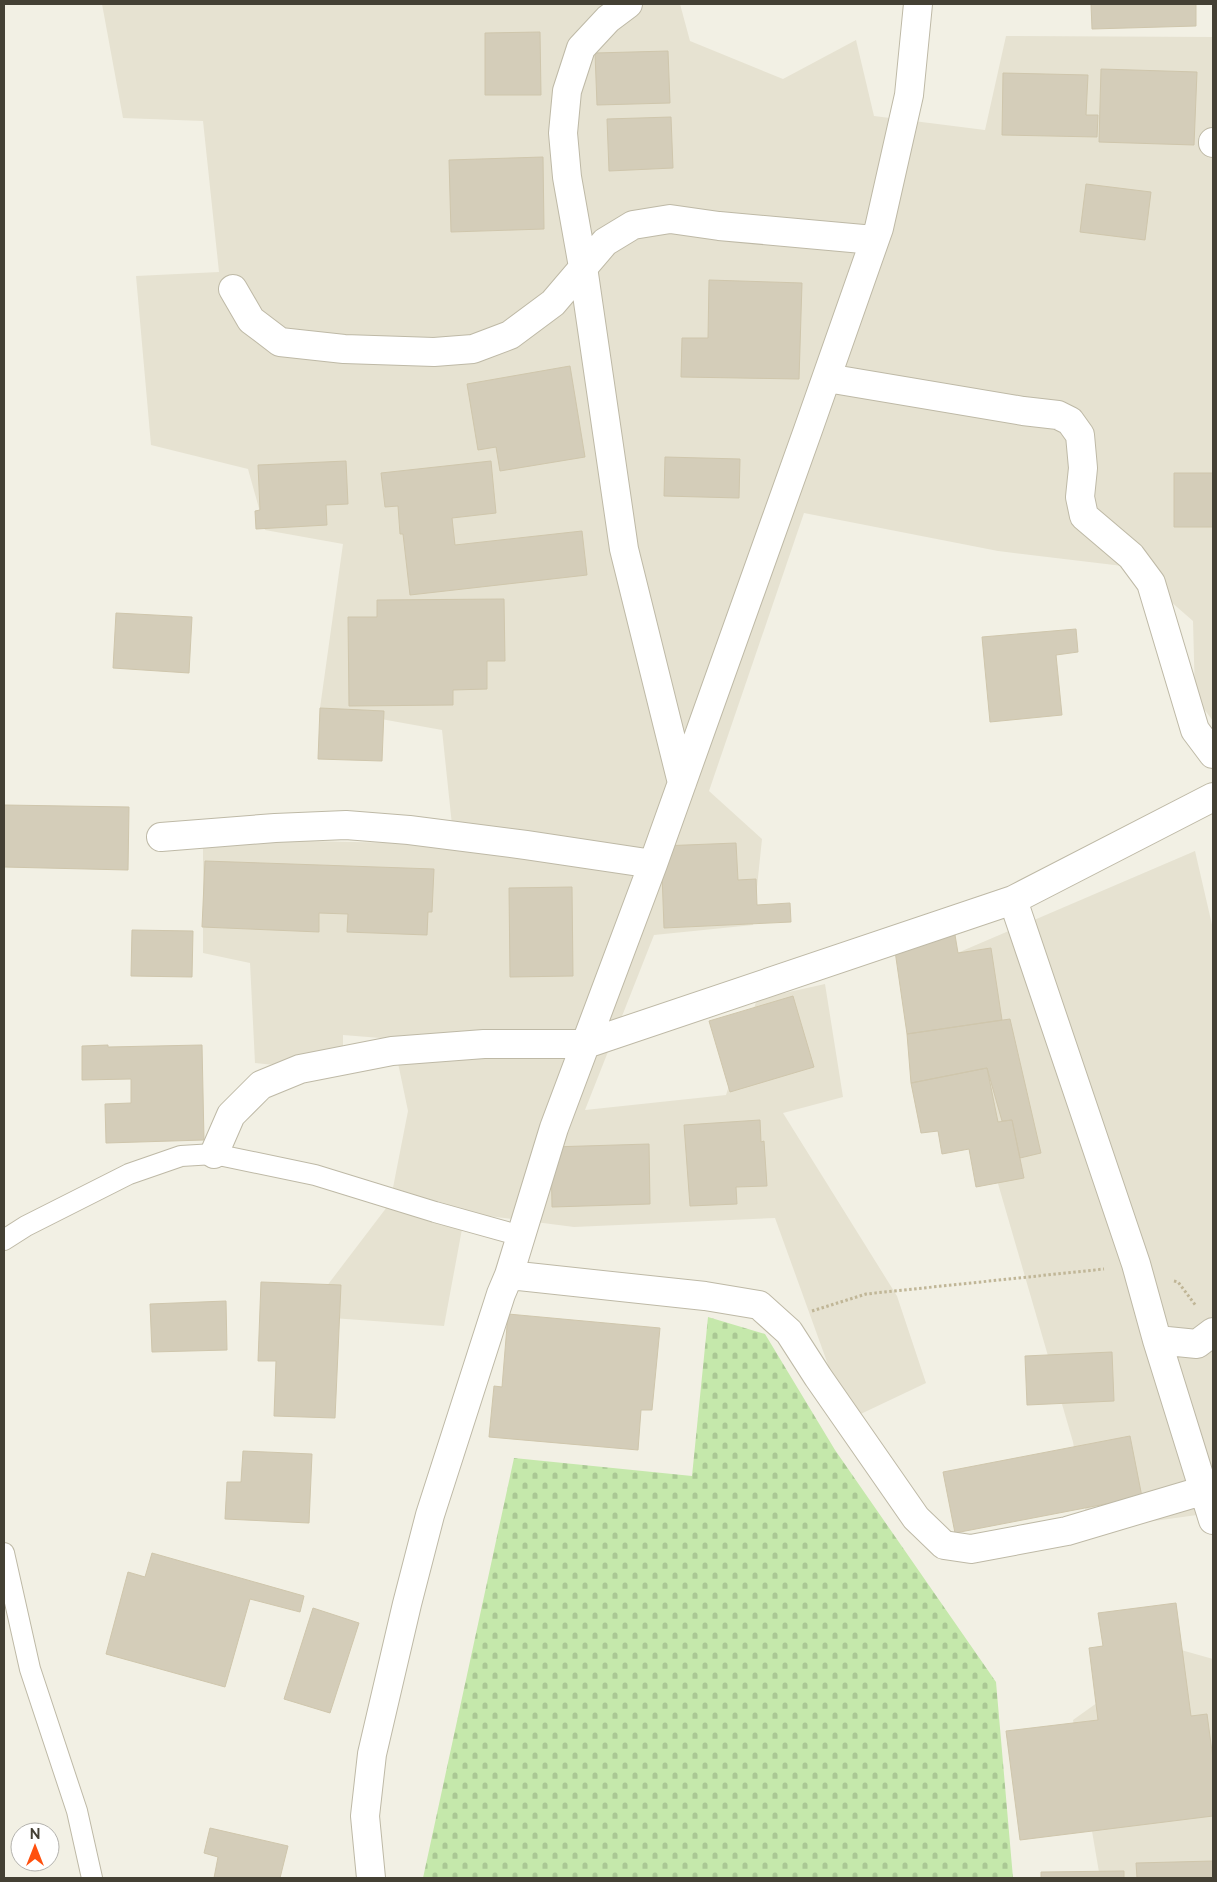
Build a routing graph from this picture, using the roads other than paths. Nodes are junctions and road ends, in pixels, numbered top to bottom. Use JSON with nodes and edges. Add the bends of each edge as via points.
{"nodes":[{"id":1,"x":628,"y":4,"type":"edge"},
{"id":2,"x":918,"y":4,"type":"edge"},
{"id":3,"x":874,"y":240,"type":"junction"},
{"id":4,"x":583,"y":266,"type":"junction"},
{"id":5,"x":234,"y":288,"type":"dead end"},
{"id":6,"x":827,"y":378,"type":"junction"},
{"id":7,"x":1213,"y":754,"type":"edge"},
{"id":8,"x":682,"y":782,"type":"junction"},
{"id":9,"x":1213,"y":797,"type":"edge"},
{"id":10,"x":161,"y":837,"type":"dead end"},
{"id":11,"x":653,"y":864,"type":"junction"},
{"id":12,"x":1013,"y":900,"type":"junction"},
{"id":13,"x":586,"y":1044,"type":"junction"},
{"id":14,"x":214,"y":1154,"type":"junction"},
{"id":15,"x":521,"y":1236,"type":"junction"},
{"id":16,"x":4,"y":1240,"type":"edge"},
{"id":17,"x":508,"y":1275,"type":"junction"},
{"id":18,"x":1213,"y":1332,"type":"edge"},
{"id":19,"x":1157,"y":1340,"type":"junction"},
{"id":20,"x":1209,"y":1490,"type":"edge"},
{"id":21,"x":1213,"y":1520,"type":"edge"},
{"id":22,"x":4,"y":1553,"type":"edge"},
{"id":23,"x":92,"y":1878,"type":"edge"},
{"id":24,"x":371,"y":1878,"type":"edge"}],
"edges":[{"from":1,"to":4,"type":"street","via":[[608,19],[581,48],[567,91],[563,133],[567,177]]},
{"from":2,"to":3,"type":"street","via":[[909,94]]},
{"from":3,"to":4,"type":"street","via":[[670,219],[633,225],[605,242]]},
{"from":3,"to":6,"type":"street"},
{"from":4,"to":5,"type":"street","via":[[553,303],[510,335],[473,349],[434,352],[344,349],[280,342],[251,320]]},
{"from":4,"to":8,"type":"street","via":[[624,549]]},
{"from":6,"to":7,"type":"street","via":[[1058,415],[1070,421],[1080,435],[1083,468],[1080,497],[1084,516],[1131,556],[1151,583],[1195,730]]},
{"from":6,"to":8,"type":"street"},
{"from":8,"to":11,"type":"street"},
{"from":9,"to":12,"type":"street"},
{"from":10,"to":11,"type":"street","via":[[346,825],[526,844]]},
{"from":11,"to":13,"type":"street"},
{"from":12,"to":13,"type":"street"},
{"from":12,"to":19,"type":"street","via":[[1136,1264]]},
{"from":13,"to":14,"type":"street","via":[[484,1044],[392,1051],[300,1069],[262,1085],[230,1115]]},
{"from":13,"to":15,"type":"street","via":[[554,1128]]},
{"from":14,"to":15,"type":"lane","via":[[315,1175]]},
{"from":14,"to":16,"type":"lane","via":[[181,1156],[129,1174]]},
{"from":15,"to":17,"type":"street"},
{"from":17,"to":20,"type":"street","via":[[706,1296],[758,1305],[790,1332],[916,1518],[944,1545],[971,1549],[1068,1531]]},
{"from":17,"to":24,"type":"street","via":[[430,1515],[400,1632],[371,1763],[365,1816]]},
{"from":18,"to":19,"type":"street","via":[[1197,1344]]},
{"from":19,"to":20,"type":"street"},
{"from":20,"to":21,"type":"street"},
{"from":22,"to":23,"type":"lane","via":[[30,1669],[77,1811]]}]}
